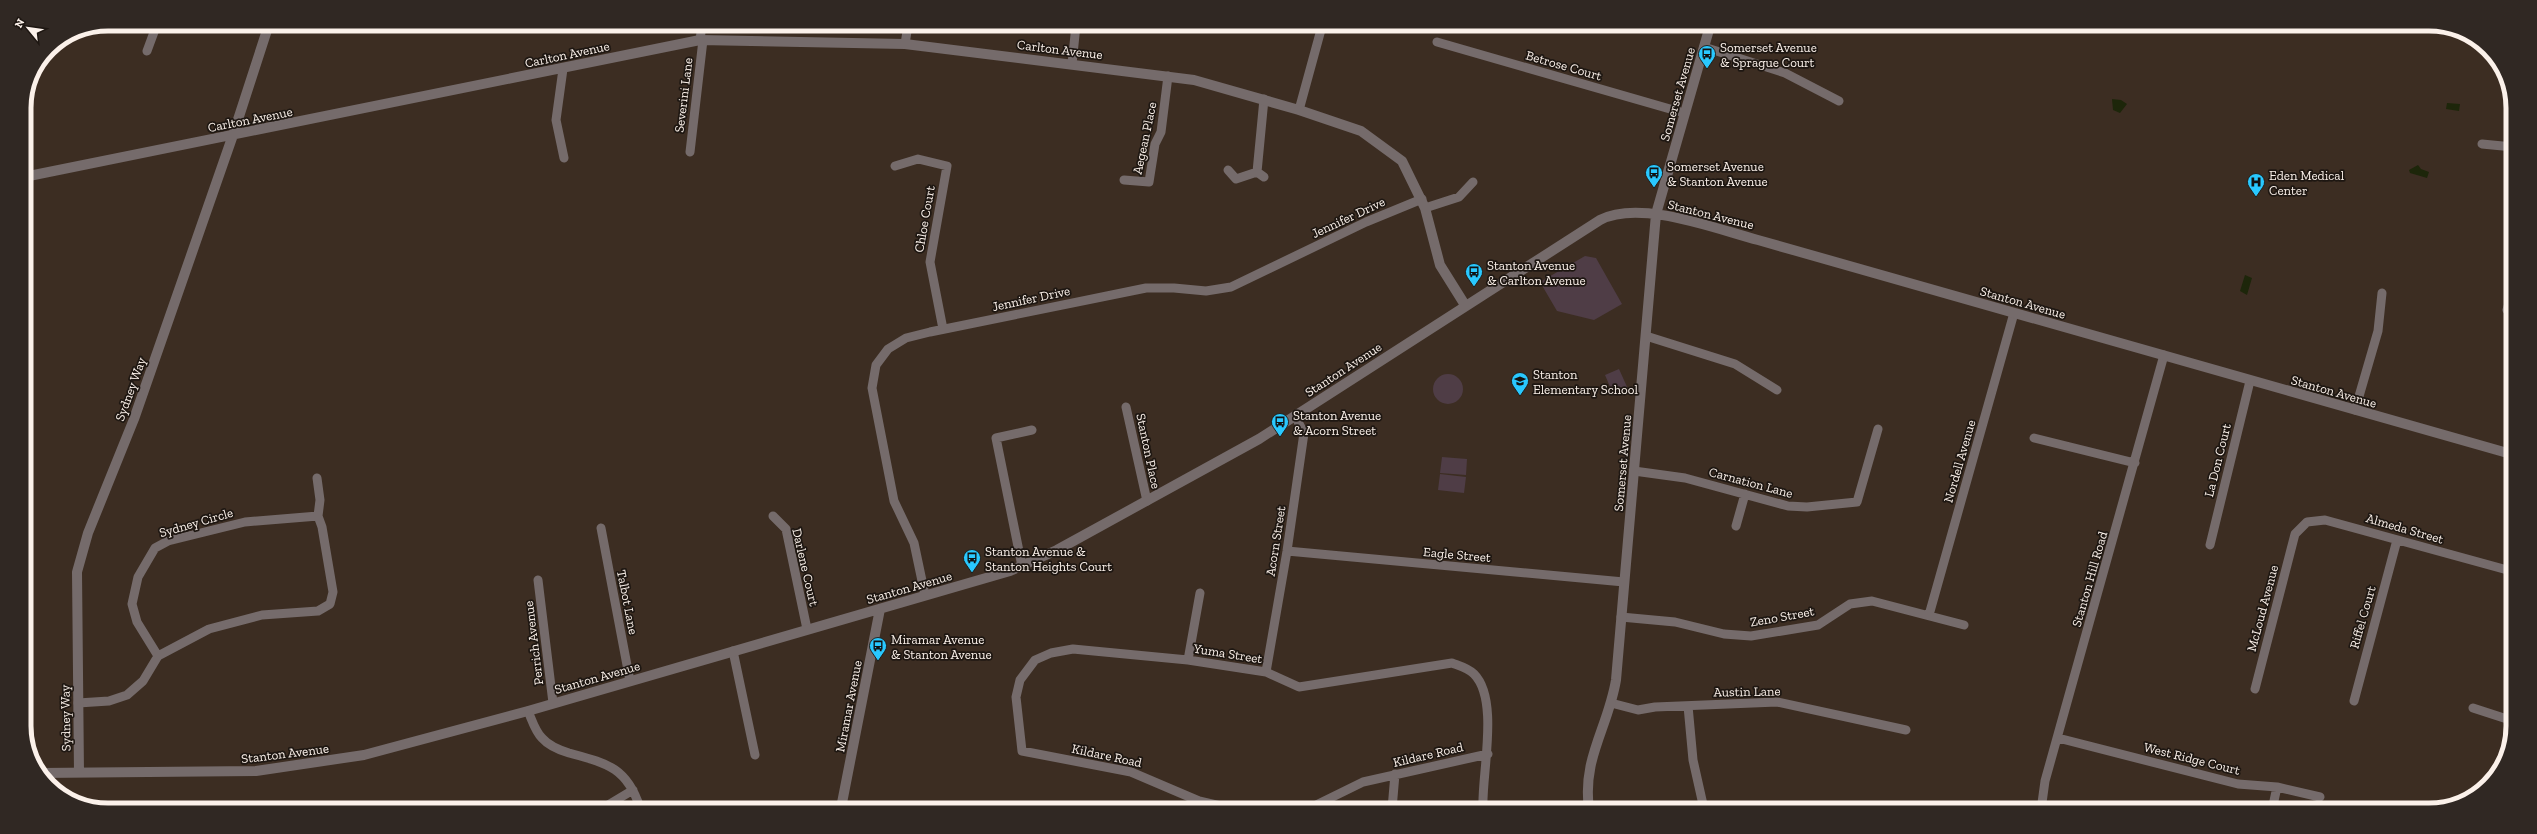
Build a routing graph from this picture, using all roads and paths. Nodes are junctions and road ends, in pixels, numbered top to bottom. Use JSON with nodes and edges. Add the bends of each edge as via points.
{"nodes":[{"id":1,"x":154,"y":31,"type":"edge"},
{"id":2,"x":267,"y":31,"type":"edge"},
{"id":3,"x":702,"y":31,"type":"edge"},
{"id":4,"x":907,"y":31,"type":"edge"},
{"id":5,"x":1075,"y":31,"type":"edge"},
{"id":6,"x":1321,"y":31,"type":"edge"},
{"id":7,"x":1709,"y":31,"type":"edge"},
{"id":8,"x":702,"y":40,"type":"junction"},
{"id":9,"x":1437,"y":42,"type":"dead end"},
{"id":10,"x":905,"y":44,"type":"junction"},
{"id":11,"x":1704,"y":48,"type":"junction"},
{"id":12,"x":147,"y":51,"type":"dead end"},
{"id":13,"x":1072,"y":64,"type":"junction"},
{"id":14,"x":563,"y":69,"type":"junction"},
{"id":15,"x":1168,"y":76,"type":"junction"},
{"id":16,"x":1264,"y":100,"type":"junction"},
{"id":17,"x":1839,"y":101,"type":"dead end"},
{"id":18,"x":1299,"y":110,"type":"junction"},
{"id":19,"x":1684,"y":113,"type":"junction"},
{"id":20,"x":233,"y":135,"type":"junction"},
{"id":21,"x":2482,"y":144,"type":"dead end"},
{"id":22,"x":2506,"y":146,"type":"edge"},
{"id":23,"x":690,"y":152,"type":"dead end"},
{"id":24,"x":564,"y":158,"type":"dead end"},
{"id":25,"x":895,"y":166,"type":"dead end"},
{"id":26,"x":1228,"y":170,"type":"dead end"},
{"id":27,"x":31,"y":176,"type":"edge"},
{"id":28,"x":1124,"y":180,"type":"dead end"},
{"id":29,"x":1473,"y":182,"type":"dead end"},
{"id":30,"x":1423,"y":204,"type":"junction"},
{"id":31,"x":1656,"y":214,"type":"junction"},
{"id":32,"x":2382,"y":293,"type":"dead end"},
{"id":33,"x":1465,"y":305,"type":"junction"},
{"id":34,"x":2014,"y":313,"type":"junction"},
{"id":35,"x":943,"y":329,"type":"junction"},
{"id":36,"x":1646,"y":336,"type":"junction"},
{"id":37,"x":2164,"y":355,"type":"junction"},
{"id":38,"x":2250,"y":381,"type":"junction"},
{"id":39,"x":1778,"y":390,"type":"dead end"},
{"id":40,"x":1126,"y":407,"type":"dead end"},
{"id":41,"x":2355,"y":410,"type":"junction"},
{"id":42,"x":1295,"y":416,"type":"junction"},
{"id":43,"x":1878,"y":429,"type":"dead end"},
{"id":44,"x":1032,"y":430,"type":"dead end"},
{"id":45,"x":2034,"y":438,"type":"dead end"},
{"id":46,"x":2506,"y":453,"type":"edge"},
{"id":47,"x":2135,"y":463,"type":"junction"},
{"id":48,"x":1634,"y":471,"type":"junction"},
{"id":49,"x":317,"y":478,"type":"dead end"},
{"id":50,"x":1745,"y":494,"type":"junction"},
{"id":51,"x":1147,"y":501,"type":"junction"},
{"id":52,"x":318,"y":516,"type":"junction"},
{"id":53,"x":773,"y":516,"type":"dead end"},
{"id":54,"x":1736,"y":526,"type":"dead end"},
{"id":55,"x":601,"y":528,"type":"dead end"},
{"id":56,"x":2296,"y":534,"type":"joint"},
{"id":57,"x":2397,"y":540,"type":"junction"},
{"id":58,"x":2210,"y":545,"type":"dead end"},
{"id":59,"x":1287,"y":552,"type":"junction"},
{"id":60,"x":1022,"y":566,"type":"junction"},
{"id":61,"x":2506,"y":570,"type":"edge"},
{"id":62,"x":538,"y":580,"type":"dead end"},
{"id":63,"x":1624,"y":582,"type":"junction"},
{"id":64,"x":1200,"y":593,"type":"dead end"},
{"id":65,"x":925,"y":595,"type":"junction"},
{"id":66,"x":880,"y":609,"type":"junction"},
{"id":67,"x":1929,"y":615,"type":"junction"},
{"id":68,"x":1621,"y":617,"type":"junction"},
{"id":69,"x":1964,"y":625,"type":"dead end"},
{"id":70,"x":807,"y":629,"type":"junction"},
{"id":71,"x":733,"y":651,"type":"junction"},
{"id":72,"x":158,"y":656,"type":"junction"},
{"id":73,"x":1188,"y":660,"type":"junction"},
{"id":74,"x":1266,"y":672,"type":"junction"},
{"id":75,"x":630,"y":681,"type":"junction"},
{"id":76,"x":2255,"y":689,"type":"dead end"},
{"id":77,"x":2354,"y":701,"type":"dead end"},
{"id":78,"x":78,"y":702,"type":"junction"},
{"id":79,"x":553,"y":703,"type":"junction"},
{"id":80,"x":1611,"y":703,"type":"junction"},
{"id":81,"x":1688,"y":706,"type":"junction"},
{"id":82,"x":2473,"y":708,"type":"dead end"},
{"id":83,"x":528,"y":710,"type":"junction"},
{"id":84,"x":2506,"y":719,"type":"edge"},
{"id":85,"x":1906,"y":730,"type":"dead end"},
{"id":86,"x":2058,"y":738,"type":"junction"},
{"id":87,"x":1022,"y":751,"type":"joint"},
{"id":88,"x":1488,"y":754,"type":"junction"},
{"id":89,"x":755,"y":755,"type":"dead end"},
{"id":90,"x":79,"y":772,"type":"junction"},
{"id":91,"x":47,"y":773,"type":"edge"},
{"id":92,"x":1395,"y":774,"type":"junction"},
{"id":93,"x":2277,"y":788,"type":"junction"},
{"id":94,"x":633,"y":790,"type":"junction"},
{"id":95,"x":2320,"y":797,"type":"dead end"},
{"id":96,"x":611,"y":803,"type":"edge"},
{"id":97,"x":638,"y":803,"type":"edge"},
{"id":98,"x":842,"y":803,"type":"edge"},
{"id":99,"x":1208,"y":803,"type":"edge"},
{"id":100,"x":1320,"y":803,"type":"edge"},
{"id":101,"x":1393,"y":803,"type":"edge"},
{"id":102,"x":1483,"y":803,"type":"edge"},
{"id":103,"x":1588,"y":803,"type":"edge"},
{"id":104,"x":1703,"y":803,"type":"edge"},
{"id":105,"x":2042,"y":803,"type":"edge"},
{"id":106,"x":2274,"y":803,"type":"edge"}],
"edges":[{"from":1,"to":12,"type":"street"},
{"from":2,"to":20,"type":"street","name":"Sydney Way"},
{"from":3,"to":8,"type":"street","name":"Severini Lane"},
{"from":4,"to":10,"type":"street"},
{"from":5,"to":13,"type":"street"},
{"from":6,"to":18,"type":"street"},
{"from":7,"to":11,"type":"street","name":"Somerset Avenue"},
{"from":8,"to":10,"type":"street","name":"Carlton Avenue"},
{"from":8,"to":14,"type":"street","name":"Carlton Avenue"},
{"from":8,"to":23,"type":"street","name":"Severini Lane"},
{"from":9,"to":19,"type":"street","name":"Betrose Court"},
{"from":10,"to":13,"type":"street","name":"Carlton Avenue"},
{"from":11,"to":17,"type":"street","via":[[1785,73]]},
{"from":11,"to":19,"type":"street","name":"Somerset Avenue"},
{"from":13,"to":15,"type":"street","name":"Carlton Avenue"},
{"from":14,"to":20,"type":"street","name":"Carlton Avenue"},
{"from":14,"to":24,"type":"street","via":[[556,120]]},
{"from":15,"to":16,"type":"street","name":"Carlton Avenue","via":[[1194,80]]},
{"from":15,"to":28,"type":"street","name":"Aegean Place","via":[[1161,132],[1155,144],[1149,182]]},
{"from":16,"to":18,"type":"street","name":"Carlton Avenue"},
{"from":16,"to":26,"type":"street","via":[[1261,175],[1236,179]]},
{"from":18,"to":30,"type":"street","name":"Carlton Avenue","via":[[1361,131],[1402,162]]},
{"from":19,"to":31,"type":"street","name":"Somerset Avenue"},
{"from":20,"to":27,"type":"street","name":"Carlton Avenue"},
{"from":20,"to":78,"type":"street","name":"Sydney Way","via":[[134,419],[82,549],[77,572]]},
{"from":21,"to":22,"type":"street"},
{"from":25,"to":35,"type":"street","name":"Chloe Court","via":[[918,159],[947,166],[930,262]]},
{"from":29,"to":30,"type":"street","name":"Jennifer Drive","via":[[1466,193],[1459,197]]},
{"from":30,"to":33,"type":"street","name":"Carlton Avenue","via":[[1440,265]]},
{"from":30,"to":35,"type":"street","name":"Jennifer Drive","via":[[1372,219],[1231,287],[1206,291],[1146,288]]},
{"from":31,"to":33,"type":"street","name":"Stanton Avenue","via":[[1621,212],[1609,215]]},
{"from":31,"to":34,"type":"street","name":"Stanton Avenue","via":[[1758,240]]},
{"from":31,"to":36,"type":"street","name":"Somerset Avenue"},
{"from":32,"to":41,"type":"street","via":[[2378,331]]},
{"from":33,"to":42,"type":"street","name":"Stanton Avenue"},
{"from":34,"to":37,"type":"street","name":"Stanton Avenue"},
{"from":34,"to":67,"type":"street","name":"Nordell Avenue"},
{"from":35,"to":65,"type":"street","name":"Jennifer Drive","via":[[906,338],[893,345],[880,359],[872,380],[873,397],[894,501],[914,543]]},
{"from":36,"to":39,"type":"street","via":[[1735,364]]},
{"from":36,"to":48,"type":"street","name":"Somerset Avenue"},
{"from":37,"to":38,"type":"street","name":"Stanton Avenue"},
{"from":37,"to":47,"type":"street","name":"Stanton Hill Road"},
{"from":38,"to":41,"type":"street","name":"Stanton Avenue"},
{"from":38,"to":58,"type":"street","name":"La Don Court"},
{"from":40,"to":51,"type":"street","name":"Stanton Place"},
{"from":41,"to":46,"type":"street","name":"Stanton Avenue"},
{"from":42,"to":51,"type":"street","name":"Stanton Avenue","via":[[1259,439]]},
{"from":42,"to":59,"type":"street","name":"Acorn Street","via":[[1304,433]]},
{"from":43,"to":50,"type":"street","name":"Carnation Lane","via":[[1857,502],[1797,507]]},
{"from":44,"to":60,"type":"street","via":[[996,438]]},
{"from":45,"to":47,"type":"street"},
{"from":47,"to":86,"type":"street","name":"Stanton Hill Road"},
{"from":48,"to":50,"type":"street","name":"Carnation Lane","via":[[1685,478]]},
{"from":48,"to":63,"type":"street","name":"Somerset Avenue"},
{"from":49,"to":52,"type":"street","via":[[320,500]]},
{"from":50,"to":54,"type":"street"},
{"from":51,"to":60,"type":"street","name":"Stanton Avenue"},
{"from":52,"to":72,"type":"street","via":[[334,592],[330,604],[318,611],[262,615],[224,624],[191,637]]},
{"from":52,"to":72,"type":"street","name":"Sydney Circle","via":[[245,522],[168,541],[155,548],[138,577],[132,604],[137,622]]},
{"from":53,"to":70,"type":"street","name":"Darlene Court","via":[[786,529]]},
{"from":55,"to":75,"type":"street","name":"Talbot Lane"},
{"from":56,"to":57,"type":"street","name":"Almeda Street","via":[[2307,522],[2325,520]]},
{"from":56,"to":76,"type":"street","name":"McLoud Avenue"},
{"from":57,"to":61,"type":"street","name":"Almeda Street"},
{"from":57,"to":77,"type":"street","name":"Riffel Court"},
{"from":59,"to":63,"type":"street","name":"Eagle Street"},
{"from":59,"to":74,"type":"street","name":"Acorn Street"},
{"from":60,"to":65,"type":"street","name":"Stanton Avenue"},
{"from":62,"to":79,"type":"street","name":"Perrich Avenue"},
{"from":63,"to":68,"type":"street","name":"Somerset Avenue"},
{"from":64,"to":73,"type":"street"},
{"from":65,"to":66,"type":"street","name":"Stanton Avenue"},
{"from":66,"to":70,"type":"street","name":"Stanton Avenue"},
{"from":66,"to":98,"type":"street","name":"Miramar Avenue"},
{"from":67,"to":68,"type":"street","name":"Zeno Street","via":[[1880,602],[1865,601],[1850,604],[1824,622],[1812,626],[1767,635],[1737,636],[1674,622]]},
{"from":67,"to":69,"type":"street","name":"Zeno Street"},
{"from":68,"to":80,"type":"street","name":"Somerset Avenue","via":[[1616,680]]},
{"from":70,"to":71,"type":"street","name":"Stanton Avenue"},
{"from":71,"to":75,"type":"street","name":"Stanton Avenue"},
{"from":71,"to":89,"type":"street"},
{"from":72,"to":78,"type":"street","via":[[143,681],[127,695],[109,701]]},
{"from":73,"to":74,"type":"street","name":"Yuma Street"},
{"from":73,"to":87,"type":"street","name":"Yuma Street","via":[[1073,649],[1050,653],[1035,660],[1020,680],[1016,697]]},
{"from":74,"to":88,"type":"street","name":"Yuma Street","via":[[1299,686],[1452,663],[1464,667],[1474,674],[1480,684],[1486,706]]},
{"from":75,"to":79,"type":"street","name":"Stanton Avenue"},
{"from":78,"to":90,"type":"street","name":"Sydney Way"},
{"from":79,"to":83,"type":"street","name":"Stanton Avenue"},
{"from":80,"to":81,"type":"street","name":"Austin Lane","via":[[1638,710]]},
{"from":80,"to":103,"type":"street","name":"Somerset Avenue","via":[[1589,766]]},
{"from":81,"to":85,"type":"street","name":"Austin Lane","via":[[1777,702]]},
{"from":81,"to":104,"type":"street","via":[[1693,760]]},
{"from":82,"to":84,"type":"street"},
{"from":83,"to":90,"type":"street","name":"Stanton Avenue","via":[[364,755],[280,768],[232,772]]},
{"from":83,"to":94,"type":"street","via":[[538,734],[548,743],[560,750],[612,766]]},
{"from":86,"to":93,"type":"street","name":"West Ridge Court","via":[[2238,784]]},
{"from":86,"to":105,"type":"street","name":"Stanton Hill Road","via":[[2045,781]]},
{"from":87,"to":99,"type":"street","name":"Kildare Road","via":[[1131,772]]},
{"from":88,"to":92,"type":"street","name":"Kildare Road"},
{"from":88,"to":102,"type":"street","name":"Yuma Street"},
{"from":90,"to":91,"type":"street","name":"Stanton Avenue"},
{"from":92,"to":100,"type":"street","name":"Kildare Road","via":[[1363,782]]},
{"from":92,"to":101,"type":"street"},
{"from":93,"to":95,"type":"street","name":"West Ridge Court"},
{"from":93,"to":106,"type":"street"},
{"from":94,"to":96,"type":"street"},
{"from":94,"to":97,"type":"street"}]}
